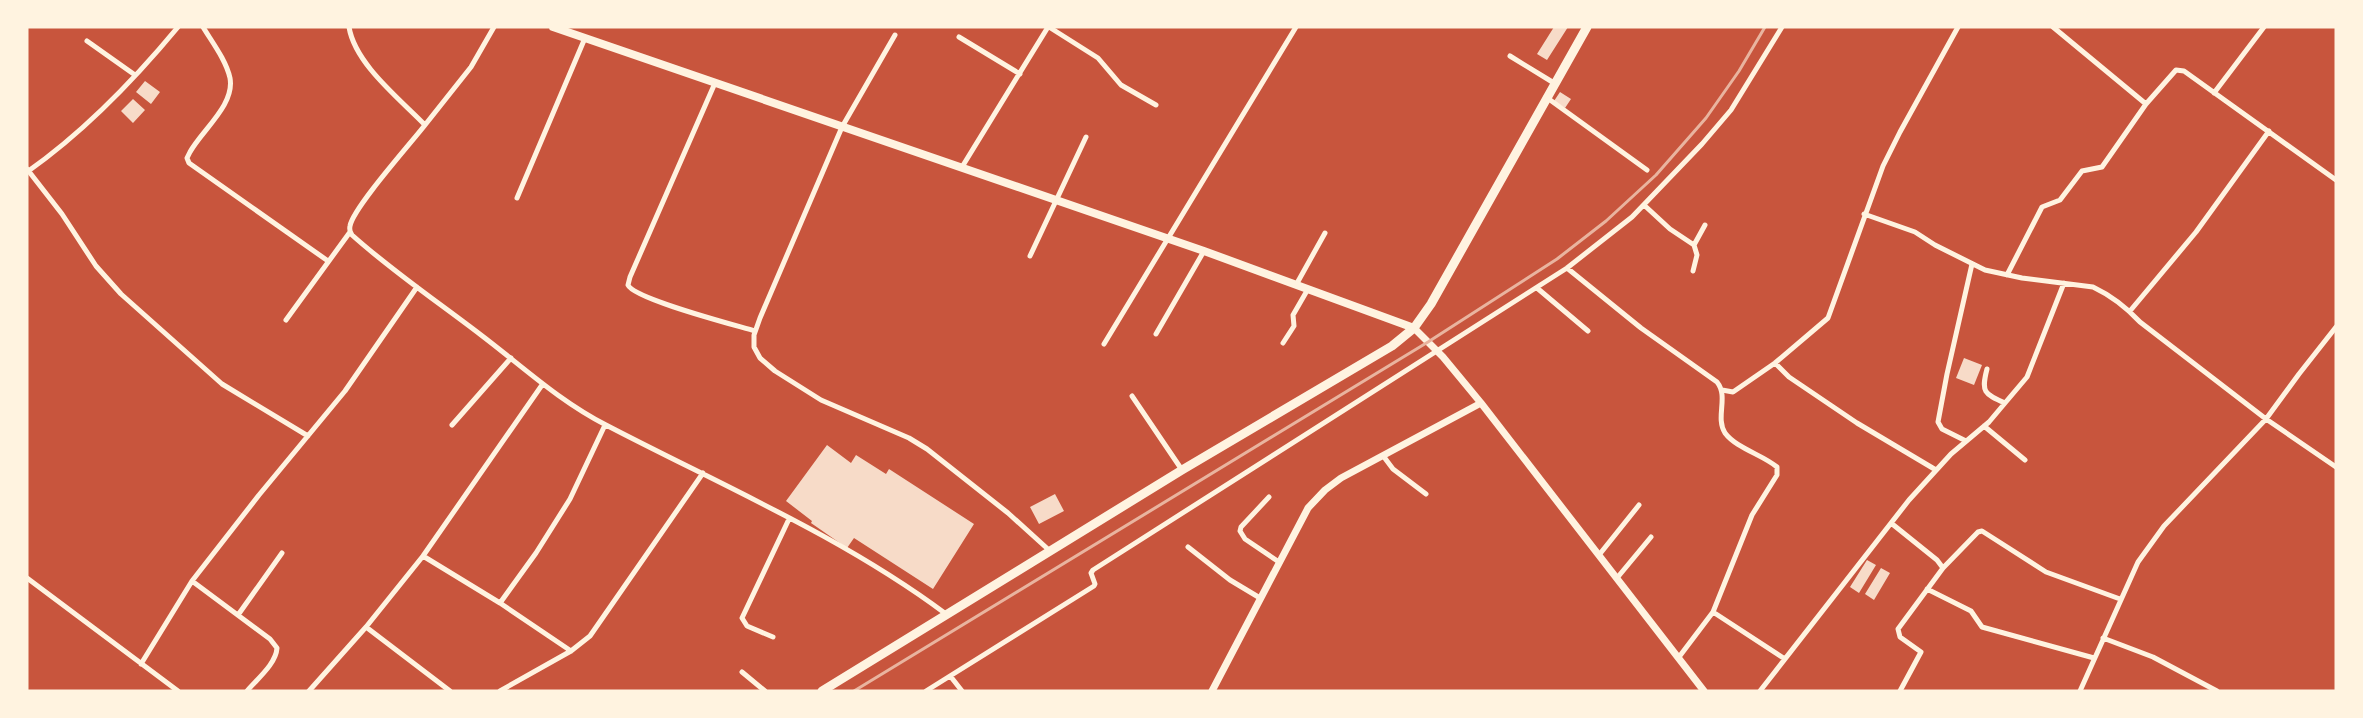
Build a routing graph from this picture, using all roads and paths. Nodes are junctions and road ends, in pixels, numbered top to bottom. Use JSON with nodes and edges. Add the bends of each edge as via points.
{"nodes":[{"id":1,"x":178,"y":27,"type":"edge"},
{"id":2,"x":203,"y":27,"type":"edge"},
{"id":3,"x":348,"y":27,"type":"edge"},
{"id":4,"x":494,"y":27,"type":"edge"},
{"id":5,"x":553,"y":27,"type":"edge"},
{"id":6,"x":1049,"y":27,"type":"edge"},
{"id":7,"x":1296,"y":27,"type":"edge"},
{"id":8,"x":1587,"y":27,"type":"edge"},
{"id":9,"x":1782,"y":27,"type":"edge"},
{"id":10,"x":1959,"y":27,"type":"edge"},
{"id":11,"x":2053,"y":27,"type":"edge"},
{"id":12,"x":2264,"y":27,"type":"edge"},
{"id":13,"x":895,"y":35,"type":"dead end"},
{"id":14,"x":958,"y":37,"type":"dead end"},
{"id":15,"x":585,"y":38,"type":"junction"},
{"id":16,"x":87,"y":41,"type":"dead end"},
{"id":17,"x":1510,"y":56,"type":"dead end"},
{"id":18,"x":1020,"y":74,"type":"junction"},
{"id":19,"x":135,"y":75,"type":"junction"},
{"id":20,"x":715,"y":83,"type":"junction"},
{"id":21,"x":1554,"y":83,"type":"junction"},
{"id":22,"x":2214,"y":93,"type":"junction"},
{"id":23,"x":1546,"y":97,"type":"junction"},
{"id":24,"x":2146,"y":104,"type":"junction"},
{"id":25,"x":1156,"y":105,"type":"dead end"},
{"id":26,"x":425,"y":125,"type":"junction"},
{"id":27,"x":842,"y":127,"type":"junction"},
{"id":28,"x":2269,"y":131,"type":"junction"},
{"id":29,"x":1086,"y":137,"type":"dead end"},
{"id":30,"x":962,"y":167,"type":"junction"},
{"id":31,"x":1647,"y":170,"type":"dead end"},
{"id":32,"x":28,"y":171,"type":"edge"},
{"id":33,"x":2336,"y":180,"type":"edge"},
{"id":34,"x":517,"y":198,"type":"dead end"},
{"id":35,"x":1056,"y":200,"type":"junction"},
{"id":36,"x":1644,"y":205,"type":"junction"},
{"id":37,"x":1864,"y":214,"type":"junction"},
{"id":38,"x":1705,"y":225,"type":"dead end"},
{"id":39,"x":350,"y":232,"type":"junction"},
{"id":40,"x":1325,"y":233,"type":"dead end"},
{"id":41,"x":1169,"y":239,"type":"junction"},
{"id":42,"x":1694,"y":245,"type":"junction"},
{"id":43,"x":1204,"y":251,"type":"junction"},
{"id":44,"x":1030,"y":256,"type":"dead end"},
{"id":45,"x":328,"y":261,"type":"junction"},
{"id":46,"x":1972,"y":264,"type":"junction"},
{"id":47,"x":1568,"y":268,"type":"junction"},
{"id":48,"x":1693,"y":271,"type":"dead end"},
{"id":49,"x":2007,"y":275,"type":"junction"},
{"id":50,"x":2064,"y":283,"type":"junction"},
{"id":51,"x":1296,"y":285,"type":"junction"},
{"id":52,"x":417,"y":287,"type":"junction"},
{"id":53,"x":1538,"y":288,"type":"junction"},
{"id":54,"x":1308,"y":289,"type":"junction"},
{"id":55,"x":2130,"y":311,"type":"junction"},
{"id":56,"x":286,"y":320,"type":"dead end"},
{"id":57,"x":2336,"y":327,"type":"edge"},
{"id":58,"x":1414,"y":328,"type":"junction"},
{"id":59,"x":755,"y":331,"type":"junction"},
{"id":60,"x":1588,"y":331,"type":"dead end"},
{"id":61,"x":1156,"y":334,"type":"dead end"},
{"id":62,"x":1283,"y":343,"type":"dead end"},
{"id":63,"x":1104,"y":344,"type":"dead end"},
{"id":64,"x":1438,"y":351,"type":"junction"},
{"id":65,"x":511,"y":358,"type":"junction"},
{"id":66,"x":1775,"y":363,"type":"junction"},
{"id":67,"x":1987,"y":369,"type":"dead end"},
{"id":68,"x":542,"y":385,"type":"junction"},
{"id":69,"x":1722,"y":390,"type":"junction"},
{"id":70,"x":1132,"y":396,"type":"dead end"},
{"id":71,"x":1481,"y":403,"type":"junction"},
{"id":72,"x":2005,"y":403,"type":"junction"},
{"id":73,"x":2266,"y":419,"type":"junction"},
{"id":74,"x":605,"y":424,"type":"junction"},
{"id":75,"x":452,"y":425,"type":"dead end"},
{"id":76,"x":1984,"y":426,"type":"junction"},
{"id":77,"x":308,"y":436,"type":"junction"},
{"id":78,"x":1966,"y":441,"type":"junction"},
{"id":79,"x":1384,"y":457,"type":"junction"},
{"id":80,"x":2025,"y":460,"type":"dead end"},
{"id":81,"x":2336,"y":467,"type":"edge"},
{"id":82,"x":1182,"y":470,"type":"junction"},
{"id":83,"x":1936,"y":470,"type":"junction"},
{"id":84,"x":703,"y":473,"type":"junction"},
{"id":85,"x":1426,"y":495,"type":"dead end"},
{"id":86,"x":1269,"y":497,"type":"dead end"},
{"id":87,"x":1638,"y":505,"type":"dead end"},
{"id":88,"x":789,"y":519,"type":"junction"},
{"id":89,"x":1891,"y":523,"type":"junction"},
{"id":90,"x":1651,"y":537,"type":"dead end"},
{"id":91,"x":1188,"y":547,"type":"dead end"},
{"id":92,"x":1050,"y":551,"type":"junction"},
{"id":93,"x":282,"y":553,"type":"dead end"},
{"id":94,"x":1599,"y":555,"type":"junction"},
{"id":95,"x":423,"y":556,"type":"junction"},
{"id":96,"x":1279,"y":562,"type":"junction"},
{"id":97,"x":1943,"y":568,"type":"junction"},
{"id":98,"x":27,"y":578,"type":"edge"},
{"id":99,"x":1617,"y":578,"type":"junction"},
{"id":100,"x":192,"y":581,"type":"junction"},
{"id":101,"x":1927,"y":589,"type":"junction"},
{"id":102,"x":1260,"y":598,"type":"junction"},
{"id":103,"x":2120,"y":599,"type":"junction"},
{"id":104,"x":500,"y":603,"type":"junction"},
{"id":105,"x":1713,"y":612,"type":"junction"},
{"id":106,"x":946,"y":614,"type":"junction"},
{"id":107,"x":238,"y":615,"type":"junction"},
{"id":108,"x":366,"y":627,"type":"junction"},
{"id":109,"x":773,"y":637,"type":"dead end"},
{"id":110,"x":2103,"y":638,"type":"junction"},
{"id":111,"x":571,"y":651,"type":"junction"},
{"id":112,"x":1679,"y":657,"type":"junction"},
{"id":113,"x":2094,"y":658,"type":"junction"},
{"id":114,"x":1785,"y":659,"type":"junction"},
{"id":115,"x":141,"y":663,"type":"junction"},
{"id":116,"x":742,"y":672,"type":"dead end"},
{"id":117,"x":951,"y":677,"type":"junction"},
{"id":118,"x":176,"y":690,"type":"edge"},
{"id":119,"x":247,"y":691,"type":"edge"},
{"id":120,"x":309,"y":691,"type":"edge"},
{"id":121,"x":450,"y":691,"type":"edge"},
{"id":122,"x":500,"y":691,"type":"edge"},
{"id":123,"x":765,"y":691,"type":"edge"},
{"id":124,"x":822,"y":691,"type":"edge"},
{"id":125,"x":926,"y":691,"type":"edge"},
{"id":126,"x":962,"y":691,"type":"edge"},
{"id":127,"x":1212,"y":691,"type":"edge"},
{"id":128,"x":1704,"y":691,"type":"edge"},
{"id":129,"x":1760,"y":691,"type":"edge"},
{"id":130,"x":1900,"y":691,"type":"edge"},
{"id":131,"x":2080,"y":691,"type":"edge"},
{"id":132,"x":2217,"y":691,"type":"edge"}],
"edges":[{"from":1,"to":19,"type":"street"},
{"from":2,"to":45,"type":"street","via":[[227,70],[230,86],[219,112],[190,152],[189,164]]},
{"from":3,"to":26,"type":"street","via":[[372,70]]},
{"from":4,"to":26,"type":"street","via":[[471,67]]},
{"from":5,"to":15,"type":"main road"},
{"from":6,"to":18,"type":"street"},
{"from":6,"to":25,"type":"street","via":[[1098,58],[1121,85]]},
{"from":7,"to":41,"type":"street"},
{"from":8,"to":21,"type":"highway"},
{"from":9,"to":36,"type":"street","via":[[1731,110]]},
{"from":10,"to":37,"type":"street","via":[[1900,132]]},
{"from":11,"to":24,"type":"street"},
{"from":12,"to":22,"type":"street"},
{"from":13,"to":27,"type":"street"},
{"from":14,"to":18,"type":"street"},
{"from":15,"to":20,"type":"main road"},
{"from":15,"to":34,"type":"street"},
{"from":16,"to":19,"type":"street"},
{"from":17,"to":21,"type":"street"},
{"from":18,"to":30,"type":"street"},
{"from":19,"to":32,"type":"street","via":[[84,126]]},
{"from":20,"to":27,"type":"main road"},
{"from":20,"to":59,"type":"street","via":[[628,285],[632,291],[658,302]]},
{"from":21,"to":23,"type":"highway"},
{"from":22,"to":24,"type":"street","via":[[2184,71],[2176,70]]},
{"from":22,"to":28,"type":"street"},
{"from":23,"to":31,"type":"street"},
{"from":23,"to":58,"type":"highway"},
{"from":24,"to":49,"type":"street","via":[[2102,167],[2082,171],[2060,200],[2042,207]]},
{"from":26,"to":39,"type":"street","via":[[360,207]]},
{"from":27,"to":30,"type":"main road"},
{"from":27,"to":59,"type":"street"},
{"from":28,"to":33,"type":"street"},
{"from":28,"to":55,"type":"street","via":[[2196,232]]},
{"from":29,"to":35,"type":"street"},
{"from":30,"to":35,"type":"main road"},
{"from":32,"to":77,"type":"street","via":[[96,266],[121,294],[213,377]]},
{"from":35,"to":41,"type":"main road"},
{"from":35,"to":44,"type":"street"},
{"from":36,"to":42,"type":"street"},
{"from":36,"to":47,"type":"street"},
{"from":37,"to":46,"type":"street","via":[[1915,232]]},
{"from":37,"to":66,"type":"street","via":[[1828,318]]},
{"from":38,"to":42,"type":"street"},
{"from":39,"to":45,"type":"street"},
{"from":39,"to":52,"type":"street"},
{"from":40,"to":51,"type":"street"},
{"from":41,"to":43,"type":"main road"},
{"from":41,"to":63,"type":"street"},
{"from":42,"to":48,"type":"street","via":[[1697,255]]},
{"from":43,"to":51,"type":"main road"},
{"from":43,"to":61,"type":"street"},
{"from":45,"to":56,"type":"street"},
{"from":46,"to":49,"type":"street"},
{"from":46,"to":78,"type":"street","via":[[1938,422],[1942,429]]},
{"from":47,"to":53,"type":"street"},
{"from":47,"to":69,"type":"street","via":[[1641,328],[1712,378]]},
{"from":49,"to":50,"type":"street"},
{"from":50,"to":55,"type":"street","via":[[2093,287]]},
{"from":50,"to":72,"type":"street","via":[[2027,377]]},
{"from":51,"to":54,"type":"main road"},
{"from":52,"to":65,"type":"street"},
{"from":52,"to":77,"type":"street","via":[[364,365]]},
{"from":53,"to":60,"type":"street"},
{"from":53,"to":64,"type":"street"},
{"from":54,"to":58,"type":"main road"},
{"from":54,"to":62,"type":"street"},
{"from":55,"to":73,"type":"street"},
{"from":57,"to":73,"type":"street"},
{"from":58,"to":64,"type":"street"},
{"from":58,"to":82,"type":"highway","via":[[1392,346]]},
{"from":59,"to":92,"type":"street","via":[[755,351],[775,371],[831,405],[927,449]]},
{"from":64,"to":71,"type":"street"},
{"from":64,"to":117,"type":"street","via":[[1092,571],[1094,586]]},
{"from":65,"to":68,"type":"street"},
{"from":65,"to":75,"type":"street"},
{"from":66,"to":69,"type":"street","via":[[1733,392]]},
{"from":66,"to":83,"type":"street","via":[[1789,377],[1857,423]]},
{"from":67,"to":72,"type":"street","via":[[1983,387],[1986,393]]},
{"from":68,"to":74,"type":"street"},
{"from":68,"to":95,"type":"street"},
{"from":69,"to":105,"type":"street","via":[[1725,433],[1778,471],[1752,514]]},
{"from":70,"to":82,"type":"street"},
{"from":71,"to":79,"type":"street"},
{"from":71,"to":94,"type":"street"},
{"from":72,"to":76,"type":"street"},
{"from":73,"to":81,"type":"street"},
{"from":73,"to":103,"type":"street","via":[[2164,526],[2138,562]]},
{"from":74,"to":84,"type":"street"},
{"from":74,"to":104,"type":"street","via":[[570,499]]},
{"from":76,"to":78,"type":"street"},
{"from":76,"to":80,"type":"street"},
{"from":77,"to":100,"type":"street"},
{"from":78,"to":83,"type":"street"},
{"from":79,"to":85,"type":"street"},
{"from":79,"to":96,"type":"street","via":[[1325,490],[1308,508]]},
{"from":82,"to":92,"type":"highway"},
{"from":83,"to":89,"type":"street"},
{"from":84,"to":88,"type":"street"},
{"from":84,"to":111,"type":"street","via":[[590,636]]},
{"from":86,"to":96,"type":"street","via":[[1240,531],[1245,539]]},
{"from":87,"to":94,"type":"street"},
{"from":88,"to":106,"type":"street","via":[[899,579]]},
{"from":88,"to":109,"type":"street","via":[[742,618],[747,626]]},
{"from":89,"to":97,"type":"street"},
{"from":89,"to":114,"type":"street"},
{"from":90,"to":99,"type":"street"},
{"from":91,"to":102,"type":"street"},
{"from":92,"to":106,"type":"highway"},
{"from":93,"to":107,"type":"street"},
{"from":94,"to":99,"type":"street"},
{"from":95,"to":104,"type":"street"},
{"from":95,"to":108,"type":"street"},
{"from":96,"to":102,"type":"street"},
{"from":97,"to":101,"type":"street"},
{"from":97,"to":103,"type":"street","via":[[1982,531],[2046,572]]},
{"from":98,"to":115,"type":"street"},
{"from":99,"to":112,"type":"street"},
{"from":100,"to":107,"type":"street"},
{"from":100,"to":115,"type":"street"},
{"from":101,"to":113,"type":"street","via":[[1971,611],[1982,627]]},
{"from":101,"to":130,"type":"street","via":[[1898,629],[1900,637],[1921,652]]},
{"from":102,"to":127,"type":"street"},
{"from":103,"to":110,"type":"street"},
{"from":104,"to":111,"type":"street"},
{"from":105,"to":112,"type":"street"},
{"from":105,"to":114,"type":"street"},
{"from":106,"to":124,"type":"highway"},
{"from":107,"to":119,"type":"street","via":[[278,649]]},
{"from":108,"to":120,"type":"street"},
{"from":108,"to":121,"type":"street"},
{"from":110,"to":113,"type":"street"},
{"from":110,"to":132,"type":"street","via":[[2168,664]]},
{"from":111,"to":122,"type":"street"},
{"from":112,"to":128,"type":"street"},
{"from":113,"to":131,"type":"street"},
{"from":114,"to":129,"type":"street"},
{"from":115,"to":118,"type":"street"},
{"from":116,"to":123,"type":"street"},
{"from":117,"to":125,"type":"street"},
{"from":117,"to":126,"type":"street"}]}
